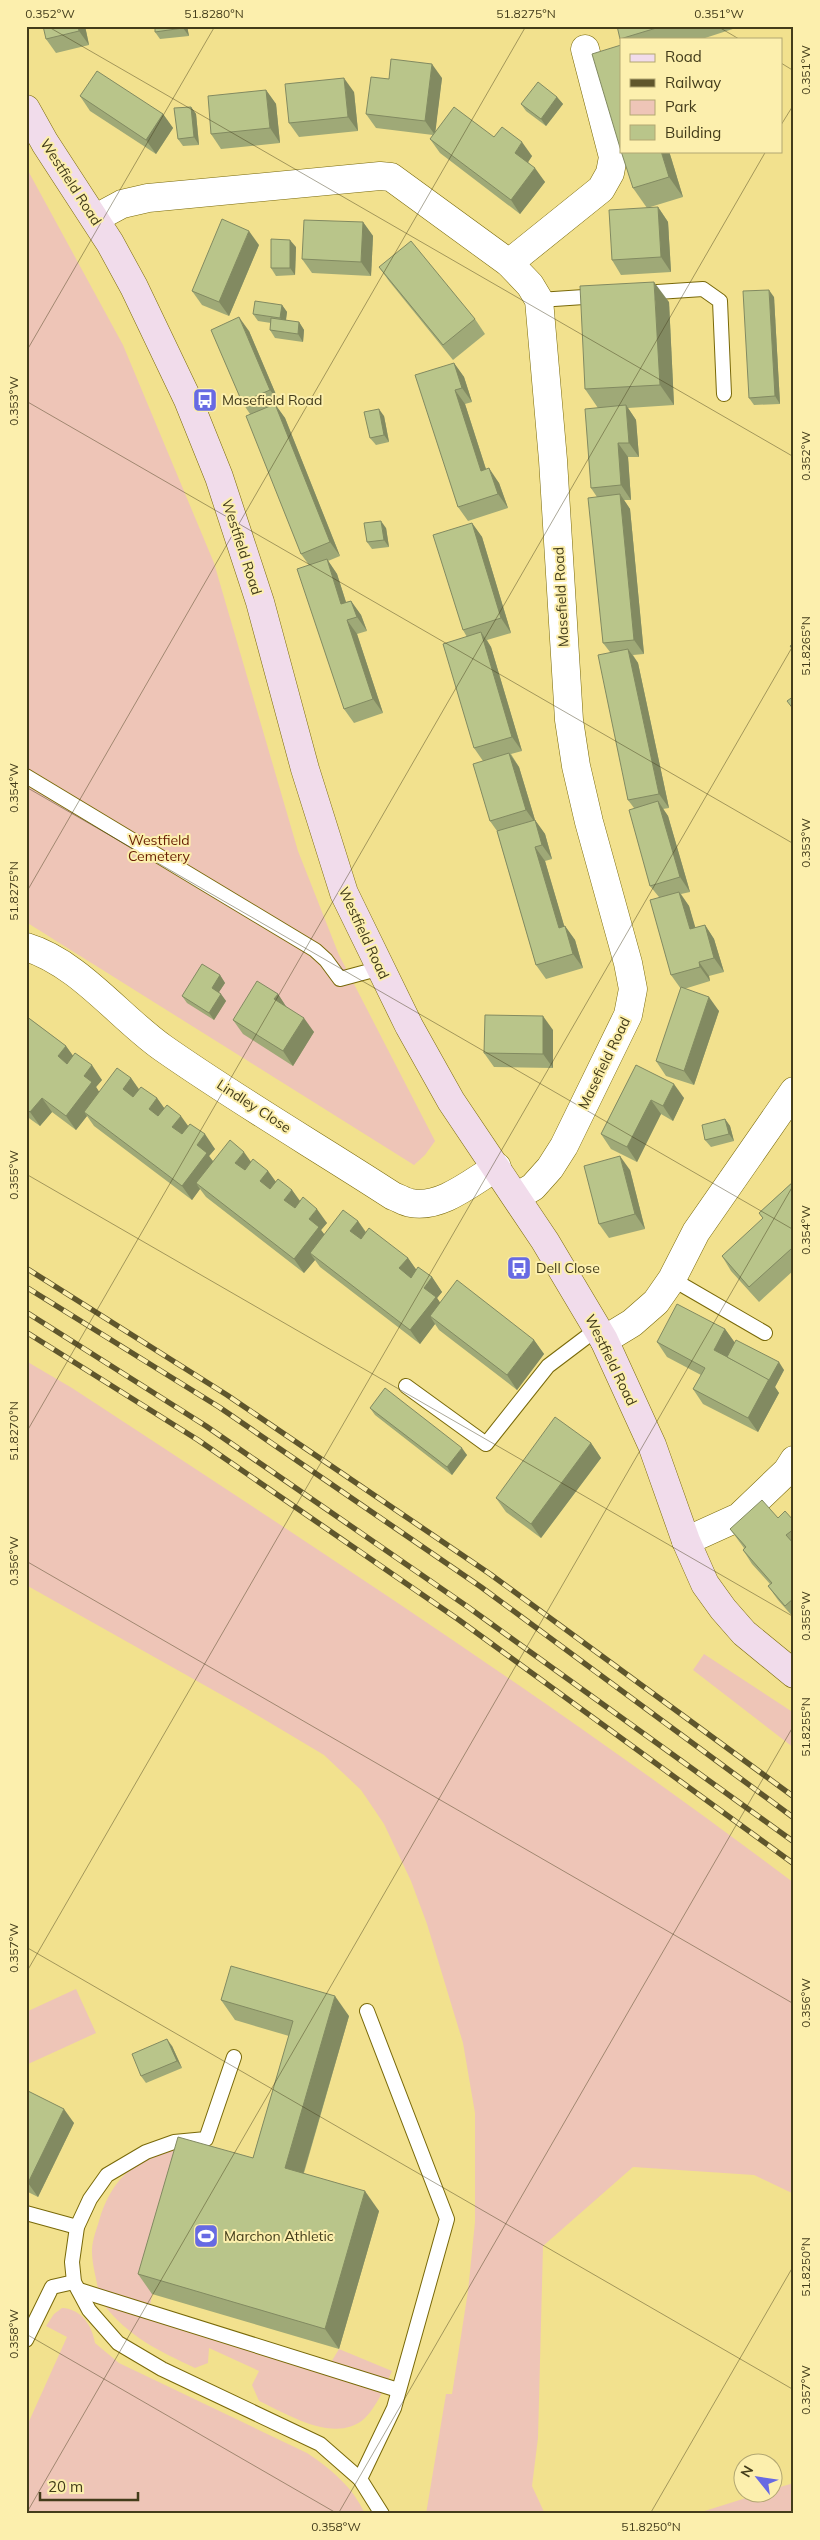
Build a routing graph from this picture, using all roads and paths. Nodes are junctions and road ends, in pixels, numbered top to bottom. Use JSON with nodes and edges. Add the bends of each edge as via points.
{"nodes":[{"id":1,"x":585,"y":49,"type":"dead end"},
{"id":2,"x":26,"y":109,"type":"edge"},
{"id":3,"x":96,"y":218,"type":"junction"},
{"id":4,"x":509,"y":263,"type":"junction"},
{"id":5,"x":540,"y":300,"type":"junction"},
{"id":6,"x":724,"y":394,"type":"dead end"},
{"id":7,"x":26,"y":776,"type":"edge"},
{"id":8,"x":26,"y":946,"type":"edge"},
{"id":9,"x":381,"y":968,"type":"junction"},
{"id":10,"x":794,"y":1091,"type":"edge"},
{"id":11,"x":497,"y":1167,"type":"junction"},
{"id":12,"x":516,"y":1197,"type":"junction"},
{"id":13,"x":672,"y":1279,"type":"junction"},
{"id":14,"x":765,"y":1333,"type":"dead end"},
{"id":15,"x":601,"y":1334,"type":"junction"},
{"id":16,"x":406,"y":1386,"type":"dead end"},
{"id":17,"x":794,"y":1460,"type":"edge"},
{"id":18,"x":686,"y":1541,"type":"junction"},
{"id":19,"x":794,"y":1674,"type":"edge"},
{"id":20,"x":367,"y":2011,"type":"dead end"},
{"id":21,"x":234,"y":2057,"type":"dead end"},
{"id":22,"x":26,"y":2213,"type":"edge"},
{"id":23,"x":77,"y":2227,"type":"junction"},
{"id":24,"x":76,"y":2286,"type":"junction"},
{"id":25,"x":26,"y":2340,"type":"edge"},
{"id":26,"x":398,"y":2390,"type":"junction"},
{"id":27,"x":360,"y":2479,"type":"junction"},
{"id":28,"x":382,"y":2514,"type":"edge"}],
"edges":[{"from":1,"to":4,"type":"street","via":[[613,157],[610,173],[601,189]]},
{"from":2,"to":3,"type":"street","name":"Westfield Road"},
{"from":3,"to":4,"type":"street","via":[[122,204],[148,198],[391,177]]},
{"from":3,"to":9,"type":"street","name":"Westfield Road","via":[[176,374],[219,477],[260,602],[305,769],[344,893]]},
{"from":4,"to":5,"type":"street"},
{"from":5,"to":6,"type":"lane","via":[[703,289],[720,301]]},
{"from":5,"to":12,"type":"street","name":"Masefield Road","via":[[569,720],[589,822],[633,989],[628,1015],[564,1146],[533,1187]]},
{"from":7,"to":9,"type":"lane","via":[[314,950],[340,979]]},
{"from":8,"to":11,"type":"street","name":"Lindley Close","via":[[40,951],[85,981],[161,1047],[393,1196],[411,1203],[441,1199]]},
{"from":9,"to":11,"type":"street","name":"Westfield Road","via":[[429,1065]]},
{"from":10,"to":13,"type":"street","via":[[696,1232]]},
{"from":11,"to":12,"type":"street","name":"Westfield Road"},
{"from":12,"to":15,"type":"street","name":"Westfield Road"},
{"from":13,"to":14,"type":"lane"},
{"from":13,"to":15,"type":"street","via":[[656,1302],[638,1318]]},
{"from":15,"to":16,"type":"lane","via":[[548,1366],[486,1444]]},
{"from":15,"to":18,"type":"street","name":"Westfield Road","via":[[652,1444]]},
{"from":17,"to":18,"type":"street","via":[[787,1471],[738,1517]]},
{"from":18,"to":19,"type":"street","name":"Westfield Road","via":[[705,1584],[723,1609],[744,1633]]},
{"from":20,"to":26,"type":"lane","via":[[446,2219]]},
{"from":21,"to":23,"type":"lane","via":[[206,2139],[174,2142],[146,2152],[107,2175],[90,2199]]},
{"from":22,"to":23,"type":"lane"},
{"from":23,"to":24,"type":"lane","via":[[72,2262]]},
{"from":24,"to":25,"type":"lane","via":[[52,2287]]},
{"from":24,"to":26,"type":"lane"},
{"from":24,"to":27,"type":"lane","via":[[89,2310],[118,2343],[167,2371],[320,2444]]},
{"from":26,"to":27,"type":"lane","via":[[394,2408]]},
{"from":27,"to":28,"type":"lane"}]}
